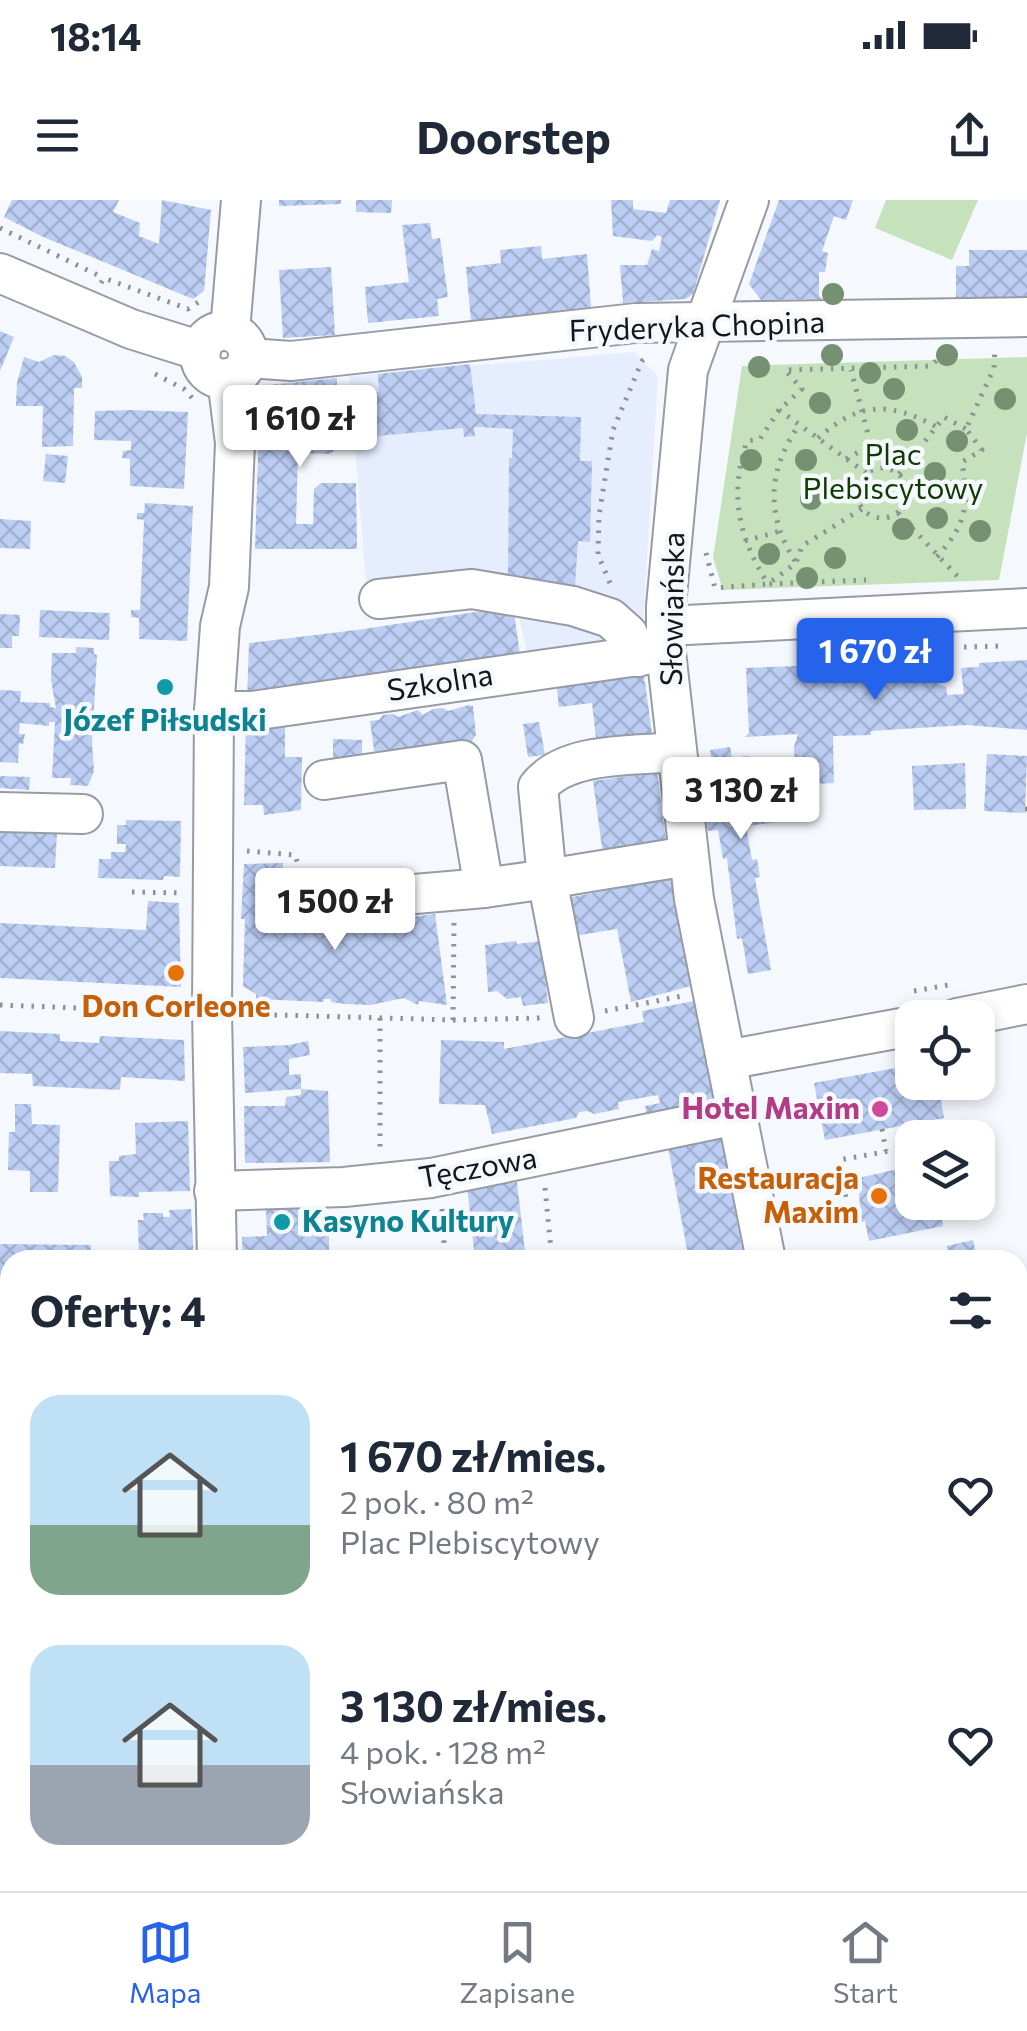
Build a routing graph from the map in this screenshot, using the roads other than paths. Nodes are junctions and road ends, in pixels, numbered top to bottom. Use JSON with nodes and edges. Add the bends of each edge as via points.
{"nodes":[{"id":1,"x":240,"y":200,"type":"edge"},
{"id":2,"x":749,"y":200,"type":"edge"},
{"id":3,"x":0,"y":273,"type":"edge"},
{"id":4,"x":1027,"y":317,"type":"edge"},
{"id":5,"x":705,"y":323,"type":"junction"},
{"id":6,"x":226,"y":355,"type":"junction"},
{"id":7,"x":379,"y":599,"type":"dead end"},
{"id":8,"x":1027,"y":608,"type":"edge"},
{"id":9,"x":656,"y":645,"type":"junction"},
{"id":10,"x":214,"y":711,"type":"junction"},
{"id":11,"x":676,"y":752,"type":"junction"},
{"id":12,"x":324,"y":780,"type":"dead end"},
{"id":13,"x":0,"y":812,"type":"edge"},
{"id":14,"x":83,"y":814,"type":"dead end"},
{"id":15,"x":688,"y":856,"type":"junction"},
{"id":16,"x":547,"y":879,"type":"junction"},
{"id":17,"x":469,"y":889,"type":"junction"},
{"id":18,"x":311,"y":903,"type":"dead end"},
{"id":19,"x":1027,"y":1004,"type":"edge"},
{"id":20,"x":995,"y":1010,"type":"edge"},
{"id":21,"x":574,"y":1018,"type":"road end"},
{"id":22,"x":895,"y":1029,"type":"edge"},
{"id":23,"x":726,"y":1060,"type":"junction"},
{"id":24,"x":738,"y":1115,"type":"junction"},
{"id":25,"x":214,"y":1191,"type":"junction"},
{"id":26,"x":217,"y":1250,"type":"edge"},
{"id":27,"x":764,"y":1250,"type":"edge"}],
"edges":[{"from":1,"to":6,"type":"street"},
{"from":2,"to":5,"type":"street","name":"Słowiańska"},
{"from":3,"to":6,"type":"street","name":"Fryderyka Chopina","via":[[131,329]]},
{"from":4,"to":5,"type":"street","name":"Fryderyka Chopina"},
{"from":5,"to":6,"type":"street","name":"Fryderyka Chopina","via":[[636,324],[291,361]]},
{"from":5,"to":9,"type":"street","name":"Słowiańska","via":[[688,370]]},
{"from":6,"to":10,"type":"street","via":[[235,443],[230,587]]},
{"from":7,"to":9,"type":"street","via":[[472,589],[572,606],[610,618]]},
{"from":8,"to":9,"type":"street"},
{"from":9,"to":10,"type":"street","name":"Szkolna","via":[[252,711]]},
{"from":9,"to":11,"type":"street","name":"Słowiańska"},
{"from":10,"to":25,"type":"street"},
{"from":11,"to":15,"type":"street","name":"Słowiańska"},
{"from":11,"to":16,"type":"street","via":[[580,762],[547,776],[538,788]]},
{"from":12,"to":17,"type":"street","via":[[462,760]]},
{"from":13,"to":14,"type":"street"},
{"from":15,"to":16,"type":"street"},
{"from":15,"to":23,"type":"street","name":"Słowiańska"},
{"from":16,"to":17,"type":"street"},
{"from":16,"to":21,"type":"street"},
{"from":17,"to":18,"type":"street"},
{"from":19,"to":20,"type":"street"},
{"from":22,"to":23,"type":"street"},
{"from":23,"to":24,"type":"street","name":"Słowiańska"},
{"from":24,"to":25,"type":"street","name":"Tęczowa","via":[[440,1176],[344,1188]]},
{"from":24,"to":27,"type":"street","name":"Słowiańska"},
{"from":25,"to":26,"type":"street"}]}
